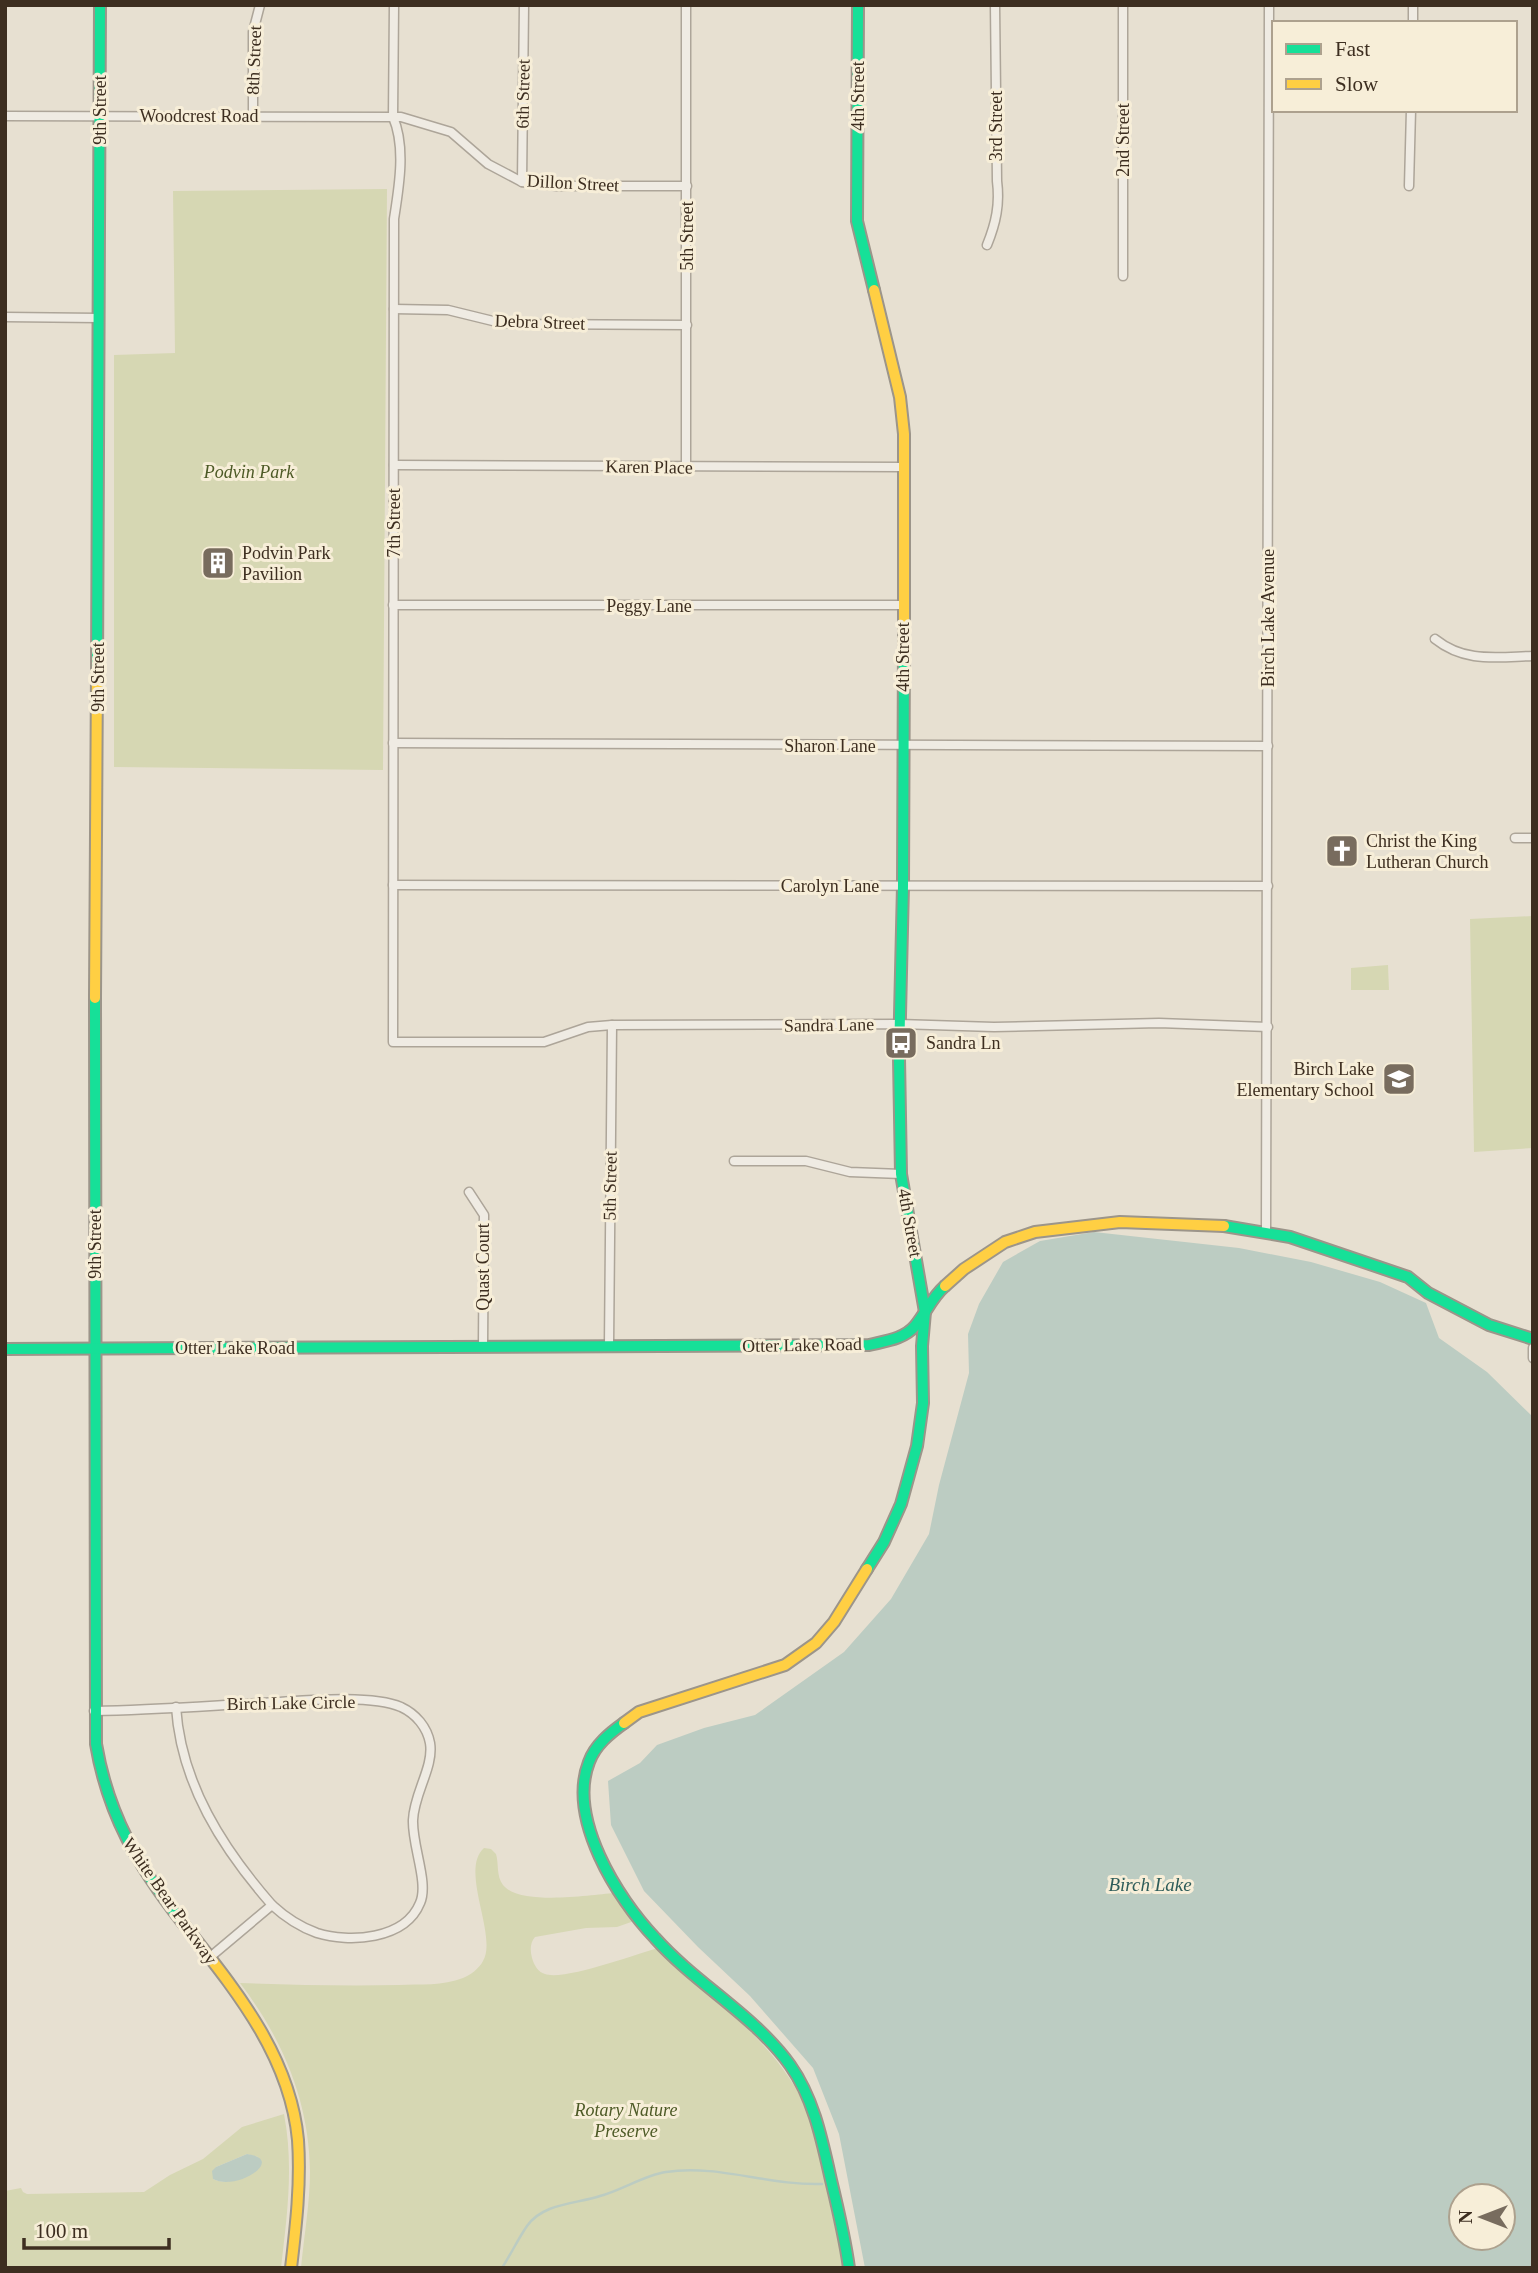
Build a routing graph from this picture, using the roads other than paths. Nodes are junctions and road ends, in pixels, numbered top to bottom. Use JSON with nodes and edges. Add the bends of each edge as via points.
{"nodes":[{"id":1,"x":100,"y":5,"type":"edge"},
{"id":2,"x":260,"y":5,"type":"edge"},
{"id":3,"x":394,"y":5,"type":"edge"},
{"id":4,"x":524,"y":5,"type":"edge"},
{"id":5,"x":686,"y":5,"type":"edge"},
{"id":6,"x":858,"y":5,"type":"edge"},
{"id":7,"x":995,"y":5,"type":"edge"},
{"id":8,"x":1123,"y":5,"type":"edge"},
{"id":9,"x":1269,"y":5,"type":"edge"},
{"id":10,"x":1411,"y":112,"type":"edge"},
{"id":11,"x":253,"y":115,"type":"junction"},
{"id":12,"x":5,"y":116,"type":"edge"},
{"id":13,"x":100,"y":117,"type":"junction"},
{"id":14,"x":393,"y":117,"type":"junction"},
{"id":15,"x":522,"y":182,"type":"junction"},
{"id":16,"x":687,"y":186,"type":"junction"},
{"id":17,"x":1409,"y":186,"type":"dead end"},
{"id":18,"x":987,"y":245,"type":"dead end"},
{"id":19,"x":1123,"y":276,"type":"dead end"},
{"id":20,"x":394,"y":309,"type":"junction"},
{"id":21,"x":5,"y":317,"type":"edge"},
{"id":22,"x":99,"y":318,"type":"junction"},
{"id":23,"x":687,"y":325,"type":"junction"},
{"id":24,"x":394,"y":465,"type":"junction"},
{"id":25,"x":686,"y":467,"type":"junction"},
{"id":26,"x":904,"y":467,"type":"junction"},
{"id":27,"x":393,"y":605,"type":"junction"},
{"id":28,"x":904,"y":606,"type":"junction"},
{"id":29,"x":1435,"y":639,"type":"dead end"},
{"id":30,"x":1533,"y":656,"type":"edge"},
{"id":31,"x":393,"y":743,"type":"junction"},
{"id":32,"x":903,"y":746,"type":"junction"},
{"id":33,"x":1268,"y":746,"type":"junction"},
{"id":34,"x":1515,"y":838,"type":"dead end"},
{"id":35,"x":1533,"y":838,"type":"edge"},
{"id":36,"x":393,"y":885,"type":"junction"},
{"id":37,"x":902,"y":886,"type":"junction"},
{"id":38,"x":1268,"y":886,"type":"junction"},
{"id":39,"x":899,"y":1024,"type":"junction"},
{"id":40,"x":612,"y":1026,"type":"junction"},
{"id":41,"x":1268,"y":1027,"type":"junction"},
{"id":42,"x":393,"y":1042,"type":"joint"},
{"id":43,"x":734,"y":1160,"type":"dead end"},
{"id":44,"x":901,"y":1174,"type":"junction"},
{"id":45,"x":469,"y":1192,"type":"dead end"},
{"id":46,"x":1266,"y":1231,"type":"junction"},
{"id":47,"x":925,"y":1312,"type":"junction"},
{"id":48,"x":1533,"y":1339,"type":"edge"},
{"id":49,"x":608,"y":1346,"type":"junction"},
{"id":50,"x":483,"y":1347,"type":"junction"},
{"id":51,"x":1533,"y":1348,"type":"edge"},
{"id":52,"x":5,"y":1349,"type":"edge"},
{"id":53,"x":94,"y":1349,"type":"junction"},
{"id":54,"x":1533,"y":1358,"type":"edge"},
{"id":55,"x":176,"y":1707,"type":"junction"},
{"id":56,"x":94,"y":1711,"type":"junction"},
{"id":57,"x":272,"y":1905,"type":"junction"},
{"id":58,"x":209,"y":1958,"type":"junction"},
{"id":59,"x":291,"y":2268,"type":"edge"},
{"id":60,"x":849,"y":2268,"type":"edge"}],
"edges":[{"from":1,"to":13,"type":"street","name":"9th Street"},
{"from":2,"to":11,"type":"street","name":"8th Street","via":[[253,32]]},
{"from":3,"to":14,"type":"street","name":"7th Street"},
{"from":4,"to":15,"type":"street","name":"6th Street"},
{"from":5,"to":16,"type":"street","name":"5th Street"},
{"from":6,"to":26,"type":"street","name":"4th Street","via":[[857,221],[902,407]]},
{"from":7,"to":18,"type":"street","name":"3rd Street","via":[[999,191]]},
{"from":8,"to":19,"type":"street","name":"2nd Street"},
{"from":9,"to":33,"type":"street","name":"Birch Lake Avenue"},
{"from":10,"to":17,"type":"street"},
{"from":11,"to":13,"type":"street","name":"Woodcrest Road"},
{"from":11,"to":14,"type":"street","name":"Woodcrest Road"},
{"from":12,"to":13,"type":"street","name":"Woodcrest Road"},
{"from":13,"to":22,"type":"street","name":"9th Street"},
{"from":14,"to":15,"type":"street","name":"Dillon Street","via":[[451,132],[488,164]]},
{"from":14,"to":20,"type":"street","name":"7th Street","via":[[399,132]]},
{"from":15,"to":16,"type":"street","name":"Dillon Street"},
{"from":16,"to":23,"type":"street","name":"5th Street"},
{"from":20,"to":23,"type":"street","name":"Debra Street","via":[[448,310],[518,324]]},
{"from":20,"to":24,"type":"street","name":"7th Street"},
{"from":21,"to":22,"type":"street"},
{"from":22,"to":53,"type":"street","name":"9th Street"},
{"from":23,"to":25,"type":"street","name":"5th Street"},
{"from":24,"to":25,"type":"street","name":"Karen Place"},
{"from":24,"to":27,"type":"street","name":"7th Street"},
{"from":25,"to":26,"type":"street","name":"Karen Place"},
{"from":26,"to":28,"type":"street","name":"4th Street"},
{"from":27,"to":28,"type":"street","name":"Peggy Lane"},
{"from":27,"to":31,"type":"street","name":"7th Street"},
{"from":28,"to":32,"type":"street","name":"4th Street"},
{"from":29,"to":30,"type":"street","via":[[1471,657]]},
{"from":31,"to":32,"type":"street","name":"Sharon Lane"},
{"from":31,"to":36,"type":"street","name":"7th Street"},
{"from":32,"to":33,"type":"street","name":"Sharon Lane"},
{"from":32,"to":37,"type":"street","name":"4th Street"},
{"from":33,"to":38,"type":"street","name":"Birch Lake Avenue"},
{"from":34,"to":35,"type":"street"},
{"from":36,"to":37,"type":"street","name":"Carolyn Lane"},
{"from":36,"to":42,"type":"street","name":"7th Street"},
{"from":37,"to":38,"type":"street","name":"Carolyn Lane"},
{"from":37,"to":39,"type":"street","name":"4th Street"},
{"from":38,"to":41,"type":"street","name":"Birch Lake Avenue"},
{"from":39,"to":40,"type":"street","name":"Sandra Lane"},
{"from":39,"to":41,"type":"street","name":"Sandra Lane"},
{"from":39,"to":44,"type":"street","name":"4th Street"},
{"from":40,"to":42,"type":"street","name":"Sandra Lane","via":[[588,1027],[537,1042]]},
{"from":40,"to":49,"type":"street","name":"5th Street"},
{"from":41,"to":46,"type":"street","name":"Birch Lake Avenue"},
{"from":43,"to":44,"type":"street","via":[[806,1161],[850,1172]]},
{"from":44,"to":47,"type":"street","name":"4th Street"},
{"from":45,"to":50,"type":"street","name":"Quast Court","via":[[484,1215]]},
{"from":46,"to":47,"type":"street","name":"Otter Lake Road","via":[[1120,1222],[1035,1232],[1005,1242],[964,1269],[936,1294]]},
{"from":46,"to":48,"type":"street","name":"Otter Lake Road","via":[[1408,1277],[1428,1293],[1489,1325]]},
{"from":47,"to":49,"type":"street","name":"Otter Lake Road","via":[[914,1328],[876,1344]]},
{"from":47,"to":60,"type":"street","name":"4th Street","via":[[922,1414],[901,1504],[869,1568],[834,1622],[816,1643],[785,1665],[622,1721],[594,1751],[581,1790],[601,1860],[644,1926],[792,2066],[818,2125]]},
{"from":49,"to":50,"type":"street","name":"Otter Lake Road"},
{"from":50,"to":53,"type":"street","name":"Otter Lake Road"},
{"from":51,"to":54,"type":"street"},
{"from":52,"to":53,"type":"street","name":"Otter Lake Road"},
{"from":53,"to":56,"type":"street","name":"White Bear Parkway"},
{"from":55,"to":56,"type":"street","name":"Birch Lake Circle"},
{"from":55,"to":57,"type":"street","name":"Birch Lake Circle","via":[[183,1754],[202,1806]]},
{"from":55,"to":57,"type":"street","name":"Birch Lake Circle","via":[[355,1701],[400,1707],[425,1729],[430,1759],[417,1794],[413,1823],[423,1892],[413,1915],[379,1934],[338,1937],[304,1928]]},
{"from":56,"to":58,"type":"street","name":"White Bear Parkway","via":[[99,1765],[118,1825],[144,1871]]},
{"from":57,"to":58,"type":"street"},
{"from":58,"to":59,"type":"street","name":"White Bear Parkway","via":[[265,2036],[291,2102],[300,2178]]}]}
